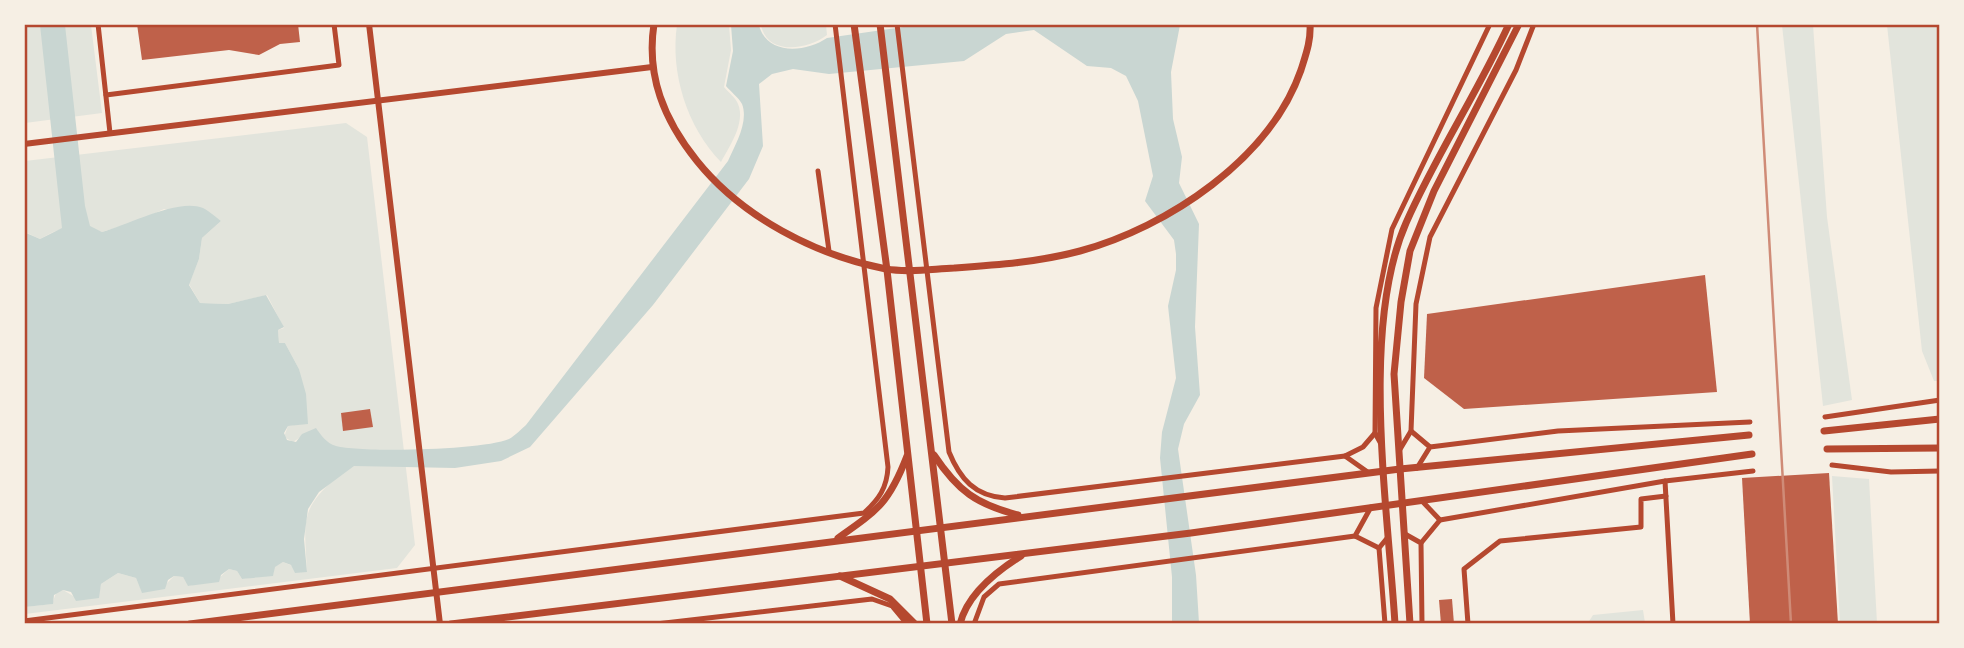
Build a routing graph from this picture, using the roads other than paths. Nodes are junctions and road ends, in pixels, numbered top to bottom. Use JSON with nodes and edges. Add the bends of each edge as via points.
{"nodes":[{"id":1,"x":98,"y":24,"type":"edge"},
{"id":2,"x":334,"y":24,"type":"edge"},
{"id":3,"x":369,"y":24,"type":"edge"},
{"id":4,"x":654,"y":24,"type":"edge"},
{"id":5,"x":835,"y":24,"type":"edge"},
{"id":6,"x":1310,"y":24,"type":"edge"},
{"id":7,"x":1490,"y":24,"type":"edge"},
{"id":8,"x":1509,"y":24,"type":"edge"},
{"id":9,"x":1519,"y":24,"type":"edge"},
{"id":10,"x":1534,"y":24,"type":"edge"},
{"id":11,"x":897,"y":25,"type":"edge"},
{"id":12,"x":881,"y":26,"type":"edge"},
{"id":13,"x":854,"y":28,"type":"edge"},
{"id":14,"x":652,"y":67,"type":"junction"},
{"id":15,"x":106,"y":95,"type":"junction"},
{"id":16,"x":377,"y":100,"type":"junction"},
{"id":17,"x":110,"y":133,"type":"junction"},
{"id":18,"x":24,"y":144,"type":"edge"},
{"id":19,"x":818,"y":171,"type":"dead end"},
{"id":20,"x":829,"y":251,"type":"junction"},
{"id":21,"x":865,"y":263,"type":"junction"},
{"id":22,"x":887,"y":270,"type":"junction"},
{"id":23,"x":927,"y":270,"type":"junction"},
{"id":24,"x":912,"y":271,"type":"junction"},
{"id":25,"x":1940,"y":400,"type":"edge"},
{"id":26,"x":1825,"y":417,"type":"dead end"},
{"id":27,"x":1940,"y":419,"type":"edge"},
{"id":28,"x":1750,"y":422,"type":"dead end"},
{"id":29,"x":1824,"y":430,"type":"dead end"},
{"id":30,"x":1411,"y":431,"type":"junction"},
{"id":31,"x":1375,"y":433,"type":"junction"},
{"id":32,"x":1749,"y":435,"type":"dead end"},
{"id":33,"x":1430,"y":447,"type":"junction"},
{"id":34,"x":1940,"y":448,"type":"edge"},
{"id":35,"x":1384,"y":449,"type":"junction"},
{"id":36,"x":1827,"y":449,"type":"dead end"},
{"id":37,"x":1399,"y":451,"type":"junction"},
{"id":38,"x":933,"y":453,"type":"junction"},
{"id":39,"x":1752,"y":454,"type":"dead end"},
{"id":40,"x":907,"y":455,"type":"junction"},
{"id":41,"x":1345,"y":456,"type":"junction"},
{"id":42,"x":1832,"y":465,"type":"dead end"},
{"id":43,"x":1417,"y":468,"type":"junction"},
{"id":44,"x":1400,"y":469,"type":"junction"},
{"id":45,"x":1385,"y":471,"type":"junction"},
{"id":46,"x":1753,"y":471,"type":"dead end"},
{"id":47,"x":1940,"y":471,"type":"edge"},
{"id":48,"x":1369,"y":473,"type":"junction"},
{"id":49,"x":1665,"y":481,"type":"junction"},
{"id":50,"x":1666,"y":496,"type":"junction"},
{"id":51,"x":1422,"y":501,"type":"junction"},
{"id":52,"x":1404,"y":504,"type":"junction"},
{"id":53,"x":1388,"y":505,"type":"junction"},
{"id":54,"x":1371,"y":507,"type":"junction"},
{"id":55,"x":1022,"y":517,"type":"junction"},
{"id":56,"x":1440,"y":520,"type":"junction"},
{"id":57,"x":941,"y":527,"type":"junction"},
{"id":58,"x":916,"y":530,"type":"junction"},
{"id":59,"x":1390,"y":534,"type":"junction"},
{"id":60,"x":1405,"y":534,"type":"junction"},
{"id":61,"x":1355,"y":536,"type":"junction"},
{"id":62,"x":836,"y":540,"type":"junction"},
{"id":63,"x":1421,"y":543,"type":"junction"},
{"id":64,"x":1378,"y":548,"type":"junction"},
{"id":65,"x":1025,"y":553,"type":"junction"},
{"id":66,"x":945,"y":564,"type":"junction"},
{"id":67,"x":920,"y":566,"type":"junction"},
{"id":68,"x":433,"y":570,"type":"junction"},
{"id":69,"x":839,"y":576,"type":"junction"},
{"id":70,"x":436,"y":593,"type":"junction"},
{"id":71,"x":24,"y":621,"type":"edge"},
{"id":72,"x":190,"y":624,"type":"edge"},
{"id":73,"x":440,"y":624,"type":"edge"},
{"id":74,"x":451,"y":624,"type":"edge"},
{"id":75,"x":656,"y":624,"type":"edge"},
{"id":76,"x":907,"y":624,"type":"edge"},
{"id":77,"x":915,"y":624,"type":"edge"},
{"id":78,"x":927,"y":624,"type":"edge"},
{"id":79,"x":952,"y":624,"type":"edge"},
{"id":80,"x":960,"y":624,"type":"edge"},
{"id":81,"x":974,"y":624,"type":"edge"},
{"id":82,"x":1385,"y":624,"type":"edge"},
{"id":83,"x":1395,"y":624,"type":"edge"},
{"id":84,"x":1410,"y":624,"type":"edge"},
{"id":85,"x":1422,"y":624,"type":"edge"},
{"id":86,"x":1468,"y":624,"type":"edge"},
{"id":87,"x":1673,"y":624,"type":"edge"}],
"edges":[{"from":1,"to":15,"type":"street"},
{"from":2,"to":15,"type":"street","via":[[338,65]]},
{"from":3,"to":16,"type":"street"},
{"from":4,"to":14,"type":"main road"},
{"from":5,"to":21,"type":"street"},
{"from":6,"to":23,"type":"main road","via":[[1311,40],[1291,99],[1253,150],[1191,199],[1151,223],[1079,251]]},
{"from":7,"to":31,"type":"street","via":[[1392,229],[1376,308]]},
{"from":8,"to":35,"type":"main road","via":[[1406,224],[1387,290],[1380,373]]},
{"from":9,"to":37,"type":"main road","via":[[1434,191],[1410,251],[1394,374]]},
{"from":10,"to":30,"type":"street","via":[[1516,70],[1430,237],[1416,304]]},
{"from":11,"to":23,"type":"street"},
{"from":12,"to":24,"type":"main road"},
{"from":13,"to":22,"type":"main road"},
{"from":14,"to":16,"type":"street"},
{"from":14,"to":20,"type":"main road","via":[[657,93],[674,128],[707,173],[741,204],[784,232]]},
{"from":15,"to":17,"type":"street"},
{"from":16,"to":17,"type":"street"},
{"from":16,"to":68,"type":"street"},
{"from":17,"to":18,"type":"street"},
{"from":19,"to":20,"type":"street"},
{"from":20,"to":21,"type":"main road"},
{"from":21,"to":22,"type":"main road"},
{"from":21,"to":68,"type":"street","via":[[888,483],[864,513]]},
{"from":22,"to":24,"type":"main road"},
{"from":22,"to":40,"type":"main road"},
{"from":23,"to":24,"type":"main road"},
{"from":23,"to":41,"type":"street","via":[[949,452],[957,472],[972,489],[992,498]]},
{"from":24,"to":38,"type":"main road"},
{"from":25,"to":26,"type":"street"},
{"from":27,"to":29,"type":"main road"},
{"from":28,"to":33,"type":"street","via":[[1558,431]]},
{"from":30,"to":33,"type":"street"},
{"from":30,"to":37,"type":"street"},
{"from":31,"to":35,"type":"street"},
{"from":31,"to":41,"type":"street","via":[[1363,447]]},
{"from":32,"to":43,"type":"main road"},
{"from":33,"to":43,"type":"street"},
{"from":34,"to":36,"type":"main road"},
{"from":35,"to":45,"type":"main road"},
{"from":37,"to":44,"type":"main road"},
{"from":38,"to":55,"type":"main road","via":[[971,499]]},
{"from":38,"to":57,"type":"main road"},
{"from":39,"to":51,"type":"main road"},
{"from":40,"to":58,"type":"main road"},
{"from":40,"to":62,"type":"main road","via":[[879,509]]},
{"from":41,"to":48,"type":"street"},
{"from":42,"to":47,"type":"street","via":[[1891,472]]},
{"from":43,"to":44,"type":"main road"},
{"from":44,"to":45,"type":"main road"},
{"from":44,"to":52,"type":"main road"},
{"from":45,"to":48,"type":"main road"},
{"from":45,"to":53,"type":"main road"},
{"from":46,"to":49,"type":"street"},
{"from":48,"to":55,"type":"main road"},
{"from":49,"to":50,"type":"street"},
{"from":49,"to":56,"type":"street"},
{"from":50,"to":86,"type":"street","via":[[1641,499],[1642,527],[1500,541],[1465,569]]},
{"from":50,"to":87,"type":"street"},
{"from":51,"to":52,"type":"main road"},
{"from":51,"to":56,"type":"street"},
{"from":52,"to":53,"type":"main road"},
{"from":52,"to":60,"type":"main road"},
{"from":53,"to":54,"type":"main road"},
{"from":53,"to":59,"type":"main road"},
{"from":54,"to":61,"type":"street"},
{"from":54,"to":65,"type":"main road"},
{"from":55,"to":57,"type":"main road"},
{"from":56,"to":63,"type":"street"},
{"from":57,"to":58,"type":"main road"},
{"from":57,"to":66,"type":"main road"},
{"from":58,"to":62,"type":"main road"},
{"from":58,"to":67,"type":"main road"},
{"from":59,"to":64,"type":"street"},
{"from":59,"to":83,"type":"main road"},
{"from":60,"to":63,"type":"street"},
{"from":60,"to":84,"type":"main road"},
{"from":61,"to":64,"type":"street"},
{"from":61,"to":81,"type":"street","via":[[999,584],[984,597]]},
{"from":62,"to":70,"type":"main road"},
{"from":63,"to":85,"type":"street"},
{"from":64,"to":82,"type":"street"},
{"from":65,"to":66,"type":"main road"},
{"from":65,"to":80,"type":"main road","via":[[983,587]]},
{"from":66,"to":67,"type":"main road"},
{"from":66,"to":79,"type":"main road"},
{"from":67,"to":69,"type":"main road"},
{"from":67,"to":78,"type":"main road"},
{"from":68,"to":70,"type":"street"},
{"from":68,"to":71,"type":"street"},
{"from":69,"to":74,"type":"main road"},
{"from":69,"to":77,"type":"main road","via":[[890,599]]},
{"from":70,"to":72,"type":"main road"},
{"from":70,"to":73,"type":"street"},
{"from":75,"to":76,"type":"street","via":[[872,599],[892,606]]}]}
